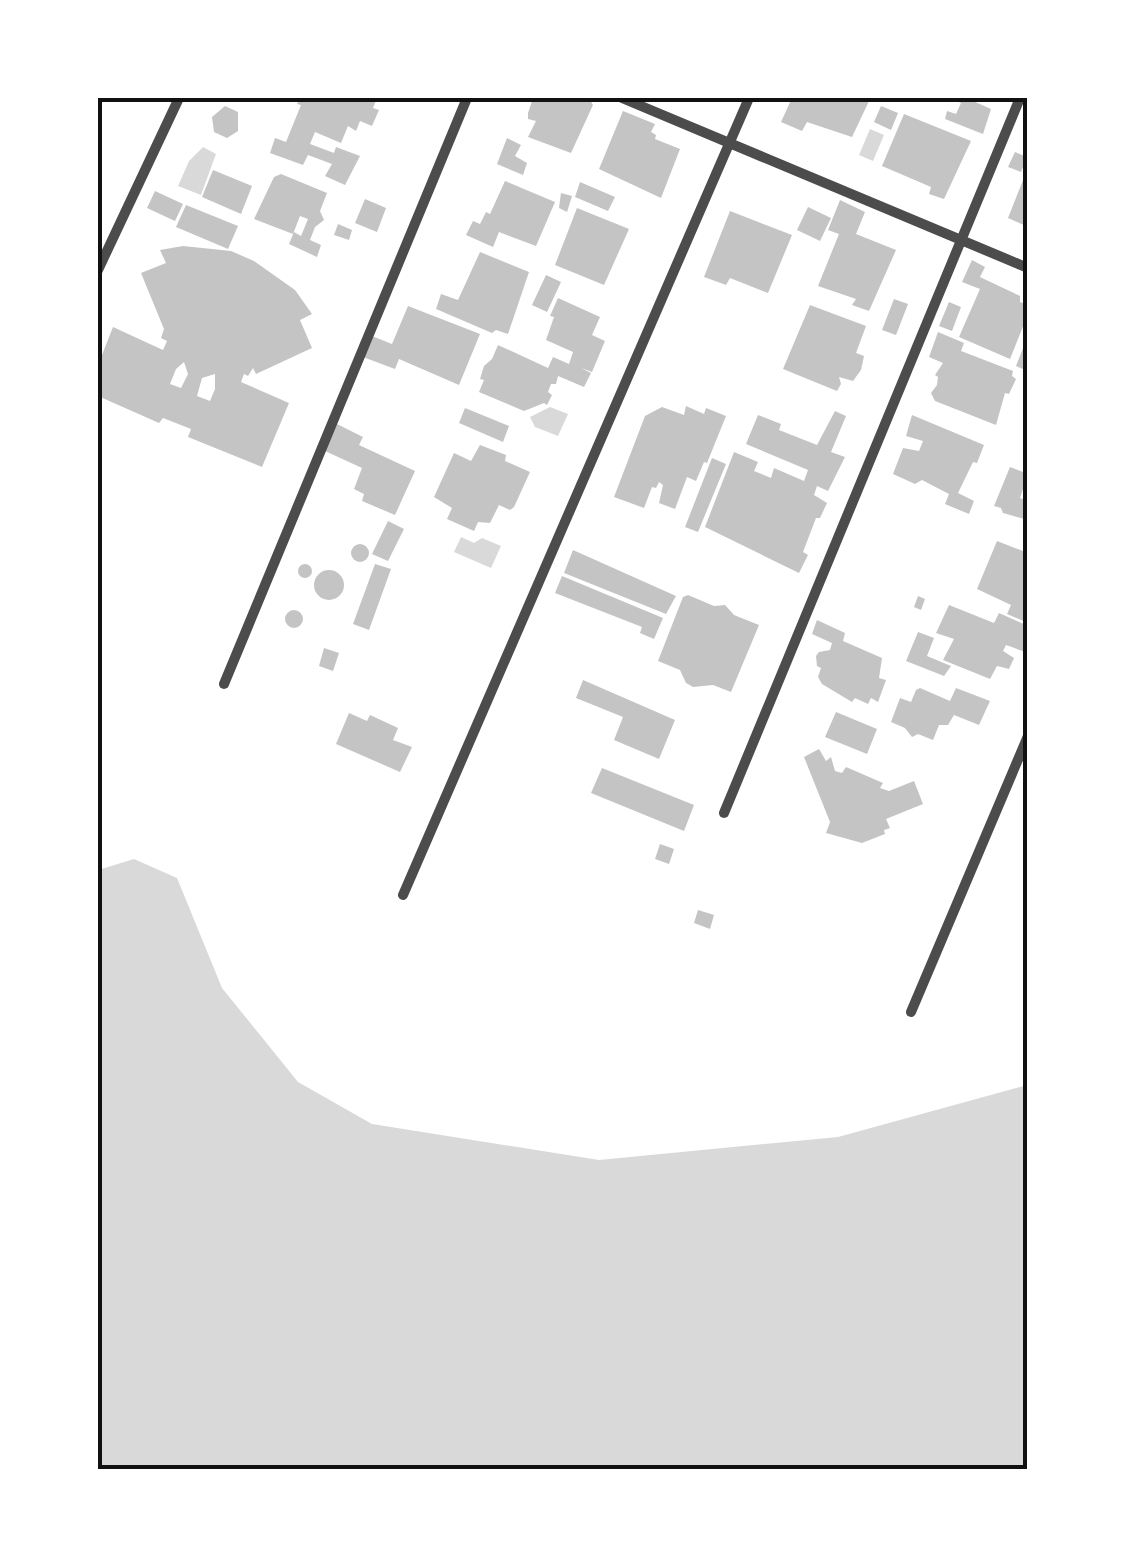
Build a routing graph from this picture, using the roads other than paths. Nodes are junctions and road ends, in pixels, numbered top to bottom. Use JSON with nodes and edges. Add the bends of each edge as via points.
{"nodes":[{"id":1,"x":179,"y":98,"type":"edge"},
{"id":2,"x":467,"y":98,"type":"edge"},
{"id":3,"x":622,"y":98,"type":"edge"},
{"id":4,"x":749,"y":98,"type":"edge"},
{"id":5,"x":1020,"y":98,"type":"edge"},
{"id":6,"x":730,"y":143,"type":"junction"},
{"id":7,"x":961,"y":240,"type":"junction"},
{"id":8,"x":1028,"y":268,"type":"edge"},
{"id":9,"x":98,"y":270,"type":"edge"},
{"id":10,"x":224,"y":684,"type":"dead end"},
{"id":11,"x":1028,"y":736,"type":"edge"},
{"id":12,"x":724,"y":812,"type":"dead end"},
{"id":13,"x":403,"y":895,"type":"dead end"},
{"id":14,"x":911,"y":1012,"type":"dead end"}],
"edges":[{"from":1,"to":9,"type":"street"},
{"from":2,"to":10,"type":"street"},
{"from":3,"to":6,"type":"street"},
{"from":4,"to":6,"type":"street"},
{"from":5,"to":7,"type":"street"},
{"from":6,"to":7,"type":"street"},
{"from":6,"to":13,"type":"street"},
{"from":7,"to":8,"type":"street"},
{"from":7,"to":12,"type":"street"},
{"from":11,"to":14,"type":"street"}]}
